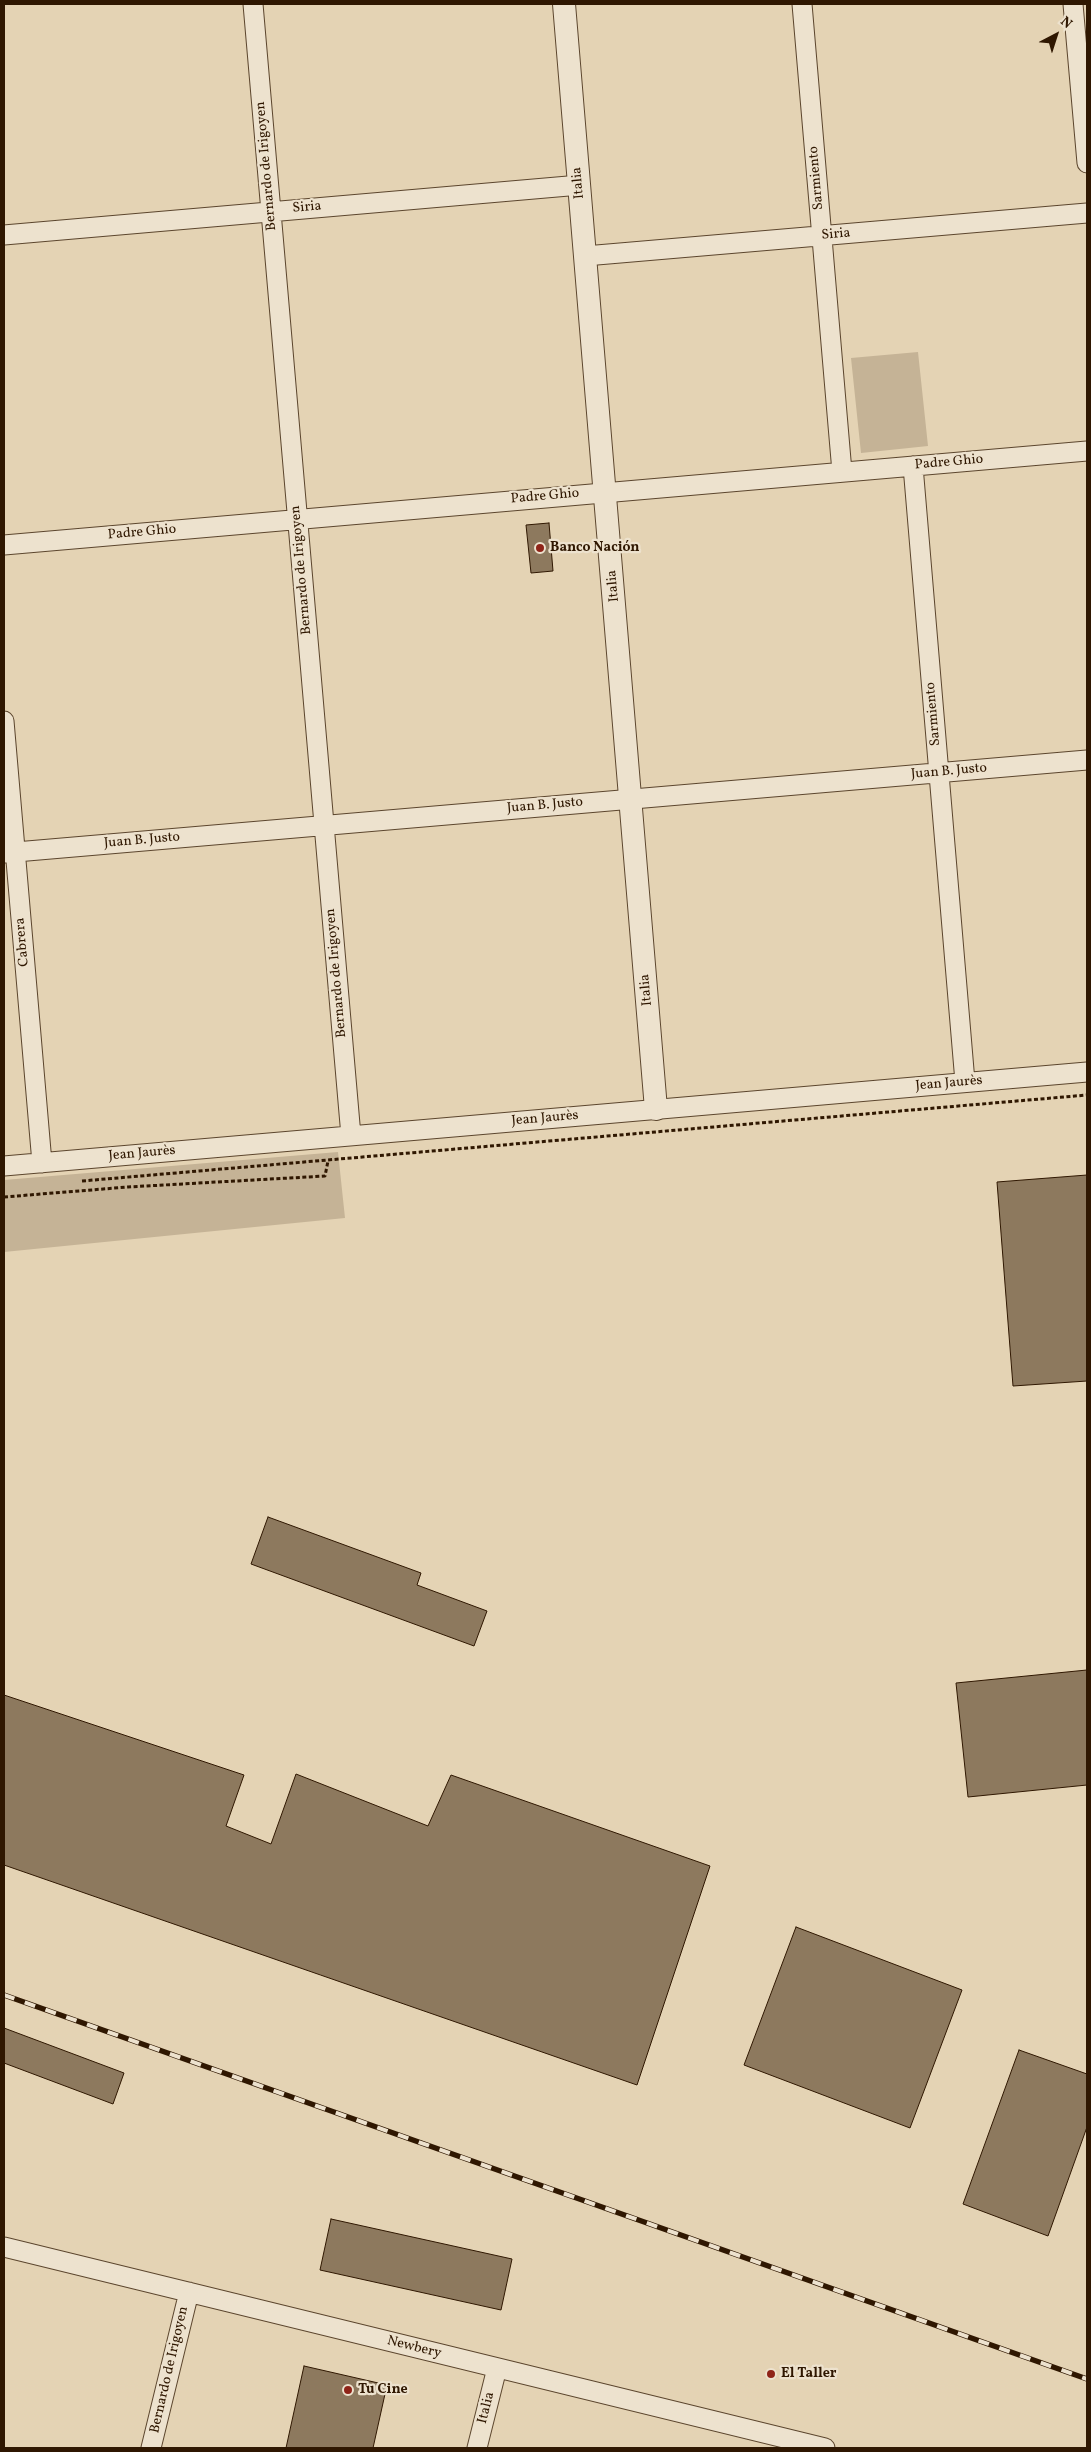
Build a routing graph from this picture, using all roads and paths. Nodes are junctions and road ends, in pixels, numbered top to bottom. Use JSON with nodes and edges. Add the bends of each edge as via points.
{"nodes":[{"id":1,"x":253,"y":4,"type":"edge"},
{"id":2,"x":564,"y":4,"type":"edge"},
{"id":3,"x":802,"y":4,"type":"edge"},
{"id":4,"x":1073,"y":4,"type":"edge"},
{"id":5,"x":1087,"y":162,"type":"edge"},
{"id":6,"x":580,"y":185,"type":"junction"},
{"id":7,"x":271,"y":212,"type":"junction"},
{"id":8,"x":1087,"y":213,"type":"edge"},
{"id":9,"x":4,"y":235,"type":"edge"},
{"id":10,"x":822,"y":236,"type":"junction"},
{"id":11,"x":585,"y":256,"type":"junction"},
{"id":12,"x":1087,"y":451,"type":"edge"},
{"id":13,"x":913,"y":466,"type":"junction"},
{"id":14,"x":842,"y":472,"type":"junction"},
{"id":15,"x":606,"y":492,"type":"junction"},
{"id":16,"x":298,"y":519,"type":"junction"},
{"id":17,"x":4,"y":545,"type":"edge"},
{"id":18,"x":4,"y":721,"type":"edge"},
{"id":19,"x":1087,"y":760,"type":"edge"},
{"id":20,"x":939,"y":773,"type":"junction"},
{"id":21,"x":631,"y":798,"type":"junction"},
{"id":22,"x":324,"y":825,"type":"junction"},
{"id":23,"x":9,"y":852,"type":"edge"},
{"id":24,"x":1087,"y":1072,"type":"edge"},
{"id":25,"x":966,"y":1082,"type":"junction"},
{"id":26,"x":1087,"y":1095,"type":"edge"},
{"id":27,"x":656,"y":1109,"type":"junction"},
{"id":28,"x":351,"y":1136,"type":"junction"},
{"id":29,"x":332,"y":1137,"type":"junction"},
{"id":30,"x":328,"y":1160,"type":"junction"},
{"id":31,"x":42,"y":1163,"type":"junction"},
{"id":32,"x":4,"y":1166,"type":"edge"},
{"id":33,"x":72,"y":1181,"type":"dead end"},
{"id":34,"x":4,"y":1197,"type":"edge"},
{"id":35,"x":4,"y":2247,"type":"edge"},
{"id":36,"x":189,"y":2292,"type":"junction"},
{"id":37,"x":497,"y":2368,"type":"junction"},
{"id":38,"x":783,"y":2443,"type":"edge"},
{"id":39,"x":151,"y":2448,"type":"edge"},
{"id":40,"x":477,"y":2448,"type":"edge"},
{"id":41,"x":825,"y":2448,"type":"edge"}],
"edges":[{"from":1,"to":7,"type":"street","name":"Bernardo de Irigoyen"},
{"from":2,"to":6,"type":"street","name":"Italia"},
{"from":3,"to":10,"type":"street","name":"Sarmiento"},
{"from":4,"to":5,"type":"street"},
{"from":6,"to":7,"type":"street","name":"Siria"},
{"from":6,"to":11,"type":"street","name":"Italia"},
{"from":7,"to":9,"type":"street","name":"Siria"},
{"from":7,"to":16,"type":"street","name":"Bernardo de Irigoyen"},
{"from":8,"to":10,"type":"street","name":"Siria"},
{"from":10,"to":11,"type":"street","name":"Siria"},
{"from":10,"to":14,"type":"street","name":"Sarmiento"},
{"from":11,"to":15,"type":"street","name":"Italia"},
{"from":12,"to":13,"type":"street","name":"Padre Ghio"},
{"from":13,"to":14,"type":"street","name":"Padre Ghio"},
{"from":13,"to":20,"type":"street","name":"Sarmiento"},
{"from":14,"to":15,"type":"street","name":"Padre Ghio"},
{"from":15,"to":16,"type":"street","name":"Padre Ghio"},
{"from":15,"to":21,"type":"street","name":"Italia"},
{"from":16,"to":17,"type":"street","name":"Padre Ghio"},
{"from":16,"to":22,"type":"street","name":"Bernardo de Irigoyen"},
{"from":18,"to":23,"type":"street","name":"Cabrera"},
{"from":19,"to":20,"type":"street","name":"Juan B. Justo"},
{"from":20,"to":21,"type":"street","name":"Juan B. Justo"},
{"from":20,"to":25,"type":"street","name":"Sarmiento"},
{"from":21,"to":22,"type":"street","name":"Juan B. Justo"},
{"from":21,"to":27,"type":"street","name":"Italia"},
{"from":22,"to":23,"type":"street","name":"Juan B. Justo"},
{"from":22,"to":28,"type":"street","name":"Bernardo de Irigoyen"},
{"from":23,"to":31,"type":"street","name":"Cabrera"},
{"from":24,"to":25,"type":"street","name":"Jean Jaurès"},
{"from":25,"to":27,"type":"street","name":"Jean Jaurès"},
{"from":26,"to":30,"type":"path"},
{"from":27,"to":28,"type":"street","name":"Jean Jaurès"},
{"from":28,"to":29,"type":"street","name":"Jean Jaurès"},
{"from":29,"to":30,"type":"path"},
{"from":29,"to":31,"type":"street","name":"Jean Jaurès"},
{"from":30,"to":33,"type":"path"},
{"from":30,"to":34,"type":"path","via":[[324,1176]]},
{"from":31,"to":32,"type":"street","name":"Jean Jaurès"},
{"from":35,"to":36,"type":"street","name":"Newbery"},
{"from":36,"to":37,"type":"street","name":"Newbery"},
{"from":36,"to":39,"type":"street","name":"Bernardo de Irigoyen"},
{"from":37,"to":38,"type":"street","name":"Newbery"},
{"from":37,"to":40,"type":"street","name":"Italia"},
{"from":38,"to":41,"type":"street","name":"Newbery"}]}
